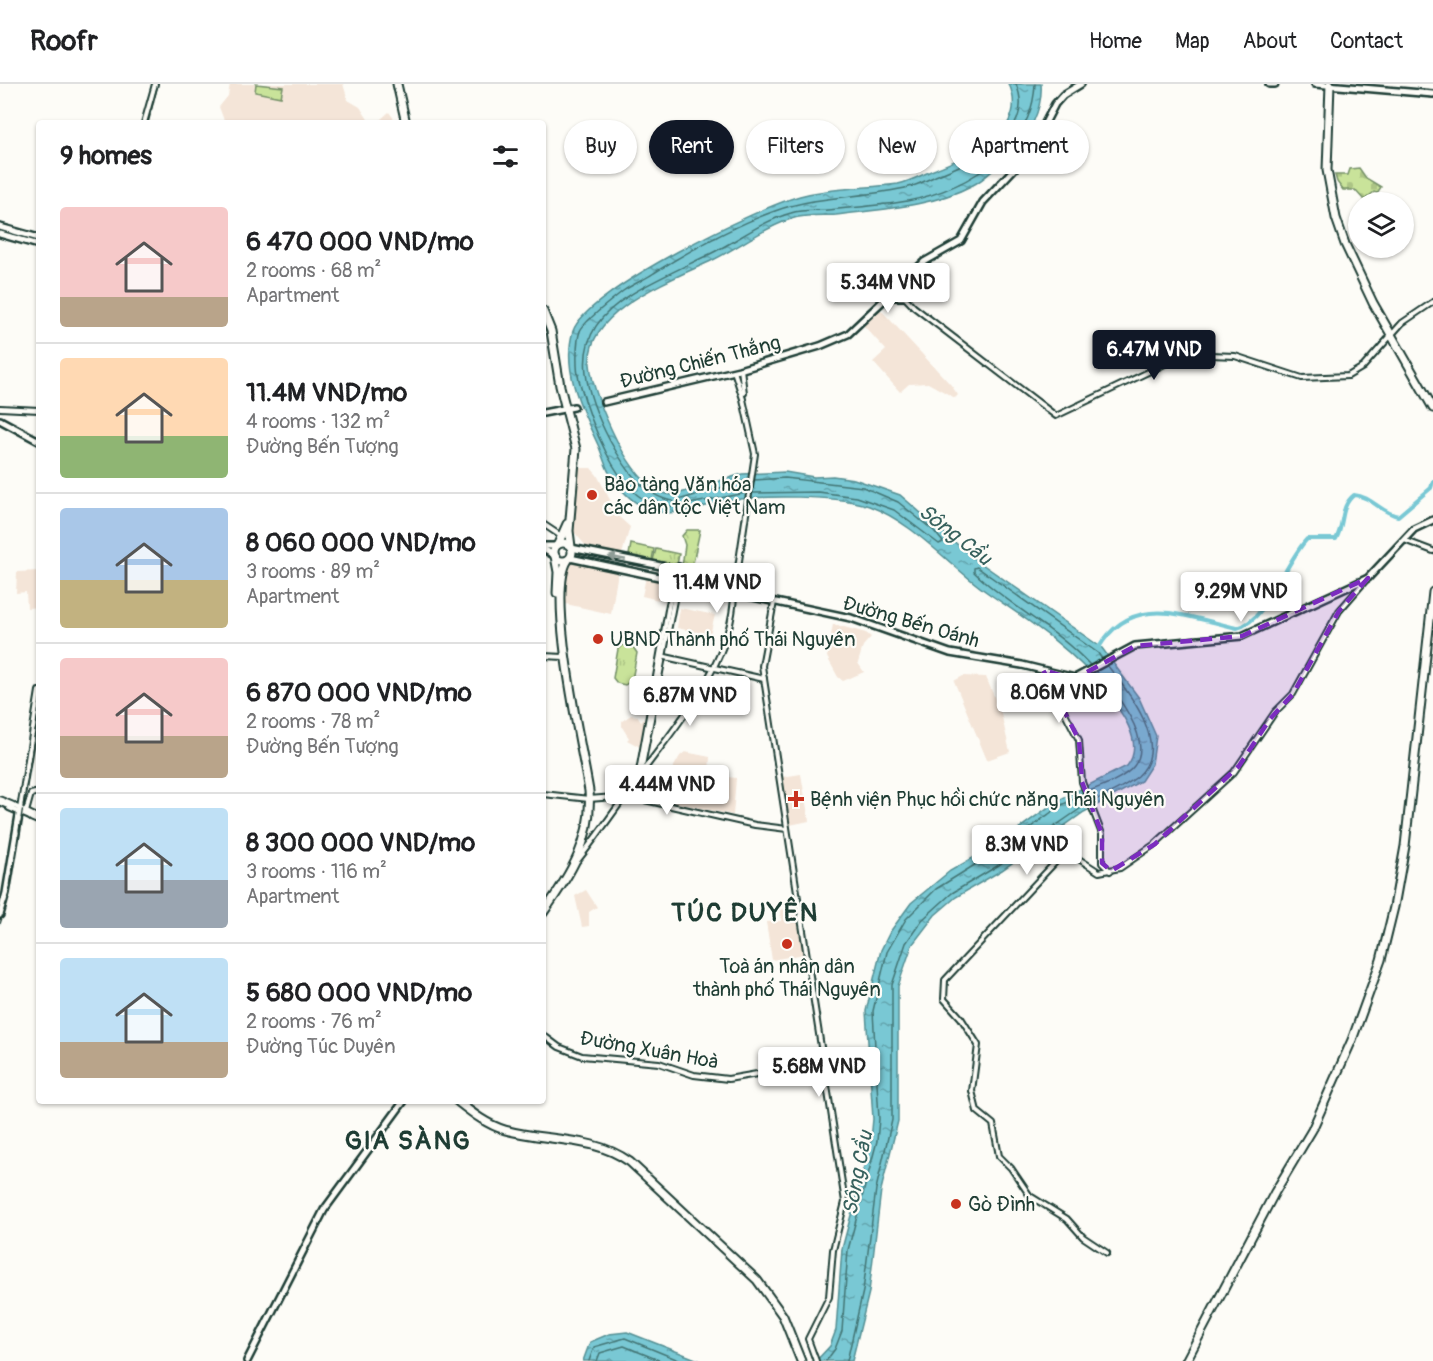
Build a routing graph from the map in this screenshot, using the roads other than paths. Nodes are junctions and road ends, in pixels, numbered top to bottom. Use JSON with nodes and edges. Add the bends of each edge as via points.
{"nodes":[{"id":1,"x":155,"y":84,"type":"edge"},
{"id":2,"x":397,"y":84,"type":"edge"},
{"id":3,"x":1082,"y":84,"type":"edge"},
{"id":4,"x":1269,"y":84,"type":"edge"},
{"id":5,"x":1275,"y":84,"type":"edge"},
{"id":6,"x":1315,"y":84,"type":"edge"},
{"id":7,"x":1336,"y":85,"type":"edge"},
{"id":8,"x":1433,"y":94,"type":"edge"},
{"id":9,"x":145,"y":120,"type":"edge"},
{"id":10,"x":406,"y":120,"type":"edge"},
{"id":11,"x":0,"y":227,"type":"edge"},
{"id":12,"x":0,"y":234,"type":"edge"},
{"id":13,"x":36,"y":237,"type":"edge"},
{"id":14,"x":36,"y":244,"type":"edge"},
{"id":15,"x":903,"y":283,"type":"junction"},
{"id":16,"x":897,"y":290,"type":"junction"},
{"id":17,"x":889,"y":297,"type":"junction"},
{"id":18,"x":904,"y":297,"type":"junction"},
{"id":19,"x":1433,"y":302,"type":"edge"},
{"id":20,"x":546,"y":319,"type":"edge"},
{"id":21,"x":1392,"y":332,"type":"junction"},
{"id":22,"x":741,"y":369,"type":"junction"},
{"id":23,"x":734,"y":371,"type":"junction"},
{"id":24,"x":744,"y":399,"type":"junction"},
{"id":25,"x":604,"y":402,"type":"dead end"},
{"id":26,"x":1433,"y":402,"type":"edge"},
{"id":27,"x":0,"y":408,"type":"edge"},
{"id":28,"x":567,"y":408,"type":"junction"},
{"id":29,"x":1433,"y":408,"type":"edge"},
{"id":30,"x":36,"y":410,"type":"edge"},
{"id":31,"x":546,"y":411,"type":"edge"},
{"id":32,"x":0,"y":420,"type":"edge"},
{"id":33,"x":36,"y":439,"type":"edge"},
{"id":34,"x":1433,"y":520,"type":"edge"},
{"id":35,"x":546,"y":526,"type":"edge"},
{"id":36,"x":562,"y":536,"type":"junction"},
{"id":37,"x":1404,"y":540,"type":"junction"},
{"id":38,"x":557,"y":545,"type":"junction"},
{"id":39,"x":546,"y":547,"type":"edge"},
{"id":40,"x":571,"y":547,"type":"junction"},
{"id":41,"x":546,"y":550,"type":"edge"},
{"id":42,"x":1433,"y":551,"type":"edge"},
{"id":43,"x":598,"y":554,"type":"junction"},
{"id":44,"x":555,"y":556,"type":"junction"},
{"id":45,"x":569,"y":559,"type":"junction"},
{"id":46,"x":596,"y":563,"type":"junction"},
{"id":47,"x":647,"y":564,"type":"junction"},
{"id":48,"x":679,"y":570,"type":"junction"},
{"id":49,"x":645,"y":574,"type":"junction"},
{"id":50,"x":1368,"y":578,"type":"junction"},
{"id":51,"x":676,"y":581,"type":"junction"},
{"id":52,"x":736,"y":581,"type":"junction"},
{"id":53,"x":1433,"y":592,"type":"edge"},
{"id":54,"x":734,"y":593,"type":"junction"},
{"id":55,"x":774,"y":602,"type":"junction"},
{"id":56,"x":1433,"y":608,"type":"edge"},
{"id":57,"x":546,"y":656,"type":"edge"},
{"id":58,"x":661,"y":656,"type":"junction"},
{"id":59,"x":564,"y":657,"type":"junction"},
{"id":60,"x":712,"y":667,"type":"junction"},
{"id":61,"x":1043,"y":669,"type":"junction"},
{"id":62,"x":764,"y":679,"type":"junction"},
{"id":63,"x":648,"y":728,"type":"junction"},
{"id":64,"x":36,"y":745,"type":"edge"},
{"id":65,"x":640,"y":774,"type":"junction"},
{"id":66,"x":637,"y":780,"type":"junction"},
{"id":67,"x":36,"y":793,"type":"edge"},
{"id":68,"x":546,"y":794,"type":"edge"},
{"id":69,"x":627,"y":796,"type":"junction"},
{"id":70,"x":588,"y":799,"type":"junction"},
{"id":71,"x":0,"y":802,"type":"edge"},
{"id":72,"x":12,"y":807,"type":"dead end"},
{"id":73,"x":32,"y":816,"type":"edge"},
{"id":74,"x":10,"y":826,"type":"dead end"},
{"id":75,"x":17,"y":827,"type":"junction"},
{"id":76,"x":788,"y":829,"type":"junction"},
{"id":77,"x":584,"y":846,"type":"junction"},
{"id":78,"x":1110,"y":871,"type":"junction"},
{"id":79,"x":1400,"y":881,"type":"junction"},
{"id":80,"x":0,"y":884,"type":"edge"},
{"id":81,"x":8,"y":885,"type":"junction"},
{"id":82,"x":546,"y":906,"type":"edge"},
{"id":83,"x":546,"y":907,"type":"edge"},
{"id":84,"x":0,"y":915,"type":"edge"},
{"id":85,"x":546,"y":1037,"type":"edge"},
{"id":86,"x":825,"y":1060,"type":"junction"},
{"id":87,"x":400,"y":1104,"type":"edge"},
{"id":88,"x":464,"y":1104,"type":"edge"},
{"id":89,"x":1107,"y":1253,"type":"dead end"},
{"id":90,"x":815,"y":1359,"type":"edge"},
{"id":91,"x":245,"y":1361,"type":"edge"},
{"id":92,"x":802,"y":1361,"type":"edge"},
{"id":93,"x":1187,"y":1361,"type":"edge"}],
"edges":[{"from":1,"to":9,"type":"street"},
{"from":2,"to":10,"type":"highway"},
{"from":3,"to":15,"type":"main road","name":"Đường Chiến Thắng","via":[[1055,104],[1030,152],[979,207],[961,241],[924,262]]},
{"from":4,"to":5,"type":"main road"},
{"from":6,"to":7,"type":"main road"},
{"from":7,"to":8,"type":"main road"},
{"from":7,"to":21,"type":"highway","via":[[1330,170],[1335,204],[1348,242]]},
{"from":11,"to":13,"type":"main road"},
{"from":12,"to":14,"type":"main road"},
{"from":15,"to":16,"type":"main road","name":"Đường Chiến Thắng"},
{"from":15,"to":18,"type":"main road"},
{"from":16,"to":17,"type":"main road","name":"Đường Chiến Thắng"},
{"from":16,"to":18,"type":"street"},
{"from":17,"to":18,"type":"main road"},
{"from":17,"to":22,"type":"main road","name":"Đường Chiến Thắng","via":[[837,340]]},
{"from":18,"to":21,"type":"street","via":[[1056,417],[1186,354],[1235,356],[1302,378],[1346,376],[1363,367]]},
{"from":19,"to":21,"type":"street"},
{"from":20,"to":28,"type":"highway"},
{"from":21,"to":26,"type":"highway"},
{"from":21,"to":29,"type":"highway"},
{"from":22,"to":23,"type":"main road","name":"Đường Chiến Thắng"},
{"from":22,"to":24,"type":"street"},
{"from":23,"to":24,"type":"street"},
{"from":23,"to":25,"type":"main road","name":"Đường Chiến Thắng"},
{"from":24,"to":52,"type":"street","via":[[754,456]]},
{"from":27,"to":30,"type":"street"},
{"from":28,"to":31,"type":"main road"},
{"from":28,"to":36,"type":"highway","via":[[573,462],[567,526]]},
{"from":28,"to":40,"type":"highway","via":[[576,449]]},
{"from":32,"to":33,"type":"main road"},
{"from":34,"to":37,"type":"main road","via":[[1418,526]]},
{"from":35,"to":36,"type":"street"},
{"from":36,"to":38,"type":"highway"},
{"from":37,"to":42,"type":"street"},
{"from":37,"to":50,"type":"main road"},
{"from":38,"to":39,"type":"main road"},
{"from":38,"to":40,"type":"highway","via":[[566,543]]},
{"from":38,"to":44,"type":"highway"},
{"from":40,"to":43,"type":"main road"},
{"from":40,"to":45,"type":"highway"},
{"from":41,"to":44,"type":"main road"},
{"from":43,"to":46,"type":"street"},
{"from":47,"to":43,"type":"main road","one_way":true},
{"from":44,"to":45,"type":"highway","via":[[562,561]]},
{"from":44,"to":59,"type":"highway","via":[[557,617]]},
{"from":45,"to":46,"type":"main road","name":"Đường Bến Oánh"},
{"from":45,"to":70,"type":"highway","via":[[563,572],[561,613]]},
{"from":46,"to":49,"type":"main road","name":"Đường Bến Oánh"},
{"from":47,"to":48,"type":"main road"},
{"from":47,"to":49,"type":"street"},
{"from":48,"to":51,"type":"street"},
{"from":48,"to":52,"type":"main road"},
{"from":49,"to":51,"type":"main road","name":"Đường Bến Oánh"},
{"from":50,"to":61,"type":"main road","name":"Đường Bến Oánh","via":[[1242,636],[1142,645],[1073,678]]},
{"from":50,"to":78,"type":"street","via":[[1339,611],[1293,694],[1270,719],[1239,766],[1155,844]]},
{"from":51,"to":54,"type":"main road","name":"Đường Bến Oánh"},
{"from":51,"to":58,"type":"street"},
{"from":52,"to":54,"type":"main road"},
{"from":53,"to":79,"type":"highway"},
{"from":54,"to":55,"type":"main road","name":"Đường Bến Oánh"},
{"from":54,"to":60,"type":"street","via":[[723,641]]},
{"from":55,"to":61,"type":"main road","name":"Đường Bến Oánh","via":[[860,621],[950,653]]},
{"from":55,"to":62,"type":"street","via":[[762,659]]},
{"from":56,"to":79,"type":"highway","via":[[1410,830]]},
{"from":57,"to":59,"type":"street"},
{"from":58,"to":60,"type":"street"},
{"from":58,"to":63,"type":"street"},
{"from":59,"to":70,"type":"highway"},
{"from":60,"to":62,"type":"street"},
{"from":60,"to":65,"type":"street","via":[[688,712]]},
{"from":61,"to":78,"type":"street","via":[[1079,740],[1084,786],[1103,837],[1102,863]]},
{"from":62,"to":76,"type":"street"},
{"from":63,"to":65,"type":"street"},
{"from":63,"to":66,"type":"street"},
{"from":64,"to":73,"type":"street"},
{"from":65,"to":66,"type":"street"},
{"from":66,"to":69,"type":"street"},
{"from":67,"to":73,"type":"street","via":[[31,794]]},
{"from":68,"to":70,"type":"street"},
{"from":69,"to":70,"type":"street"},
{"from":69,"to":76,"type":"street"},
{"from":69,"to":77,"type":"street"},
{"from":70,"to":77,"type":"highway"},
{"from":71,"to":72,"type":"highway"},
{"from":71,"to":73,"type":"street"},
{"from":73,"to":75,"type":"main road"},
{"from":74,"to":75,"type":"main road"},
{"from":75,"to":81,"type":"main road"},
{"from":76,"to":86,"type":"street"},
{"from":77,"to":82,"type":"highway"},
{"from":77,"to":83,"type":"highway"},
{"from":78,"to":89,"type":"street","via":[[1099,872],[1068,852],[1063,854],[945,980],[944,999],[978,1045],[972,1091],[977,1111],[993,1124],[999,1156],[1030,1196],[1067,1219],[1083,1237]]},
{"from":79,"to":93,"type":"highway","via":[[1381,968],[1342,1073],[1304,1152]]},
{"from":80,"to":81,"type":"main road"},
{"from":81,"to":84,"type":"main road"},
{"from":85,"to":86,"type":"street","name":"Đường Xuân Hoà","via":[[582,1056],[659,1063],[694,1075],[720,1078],[748,1077],[821,1064]]},
{"from":86,"to":90,"type":"street","via":[[845,1202],[833,1250],[830,1293],[808,1338]]},
{"from":87,"to":91,"type":"main road","via":[[317,1216]]},
{"from":88,"to":92,"type":"highway","via":[[501,1129],[590,1143],[630,1162],[757,1280],[783,1316]]}]}
